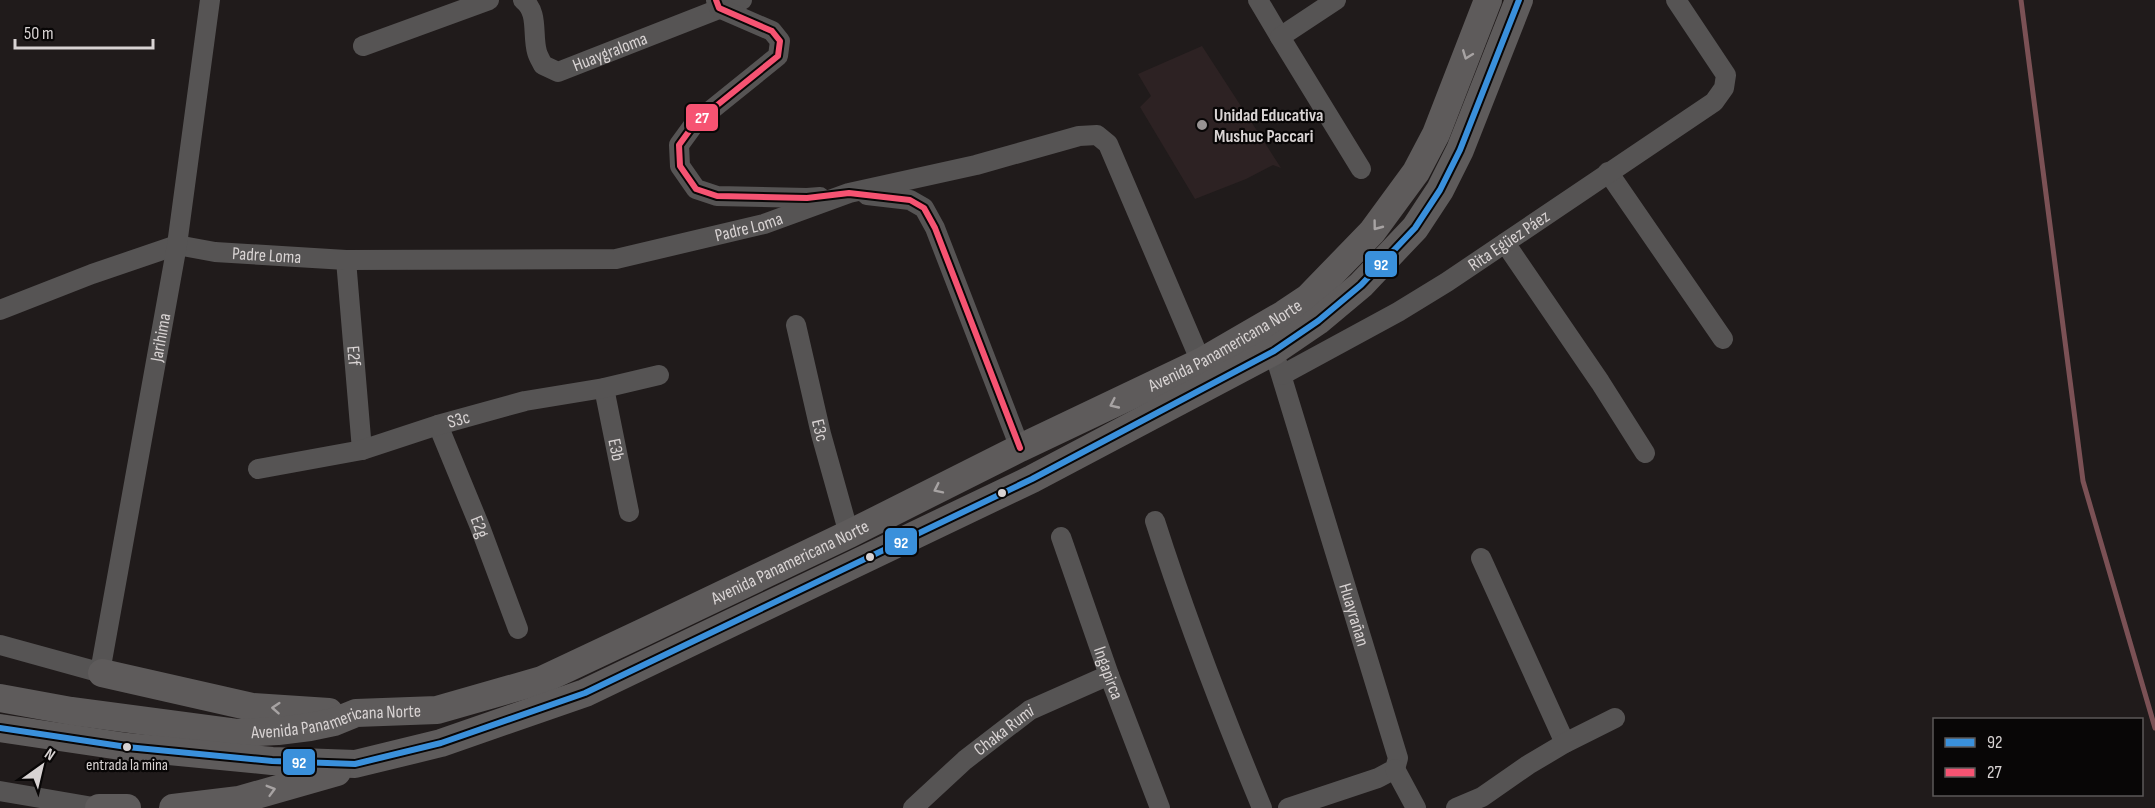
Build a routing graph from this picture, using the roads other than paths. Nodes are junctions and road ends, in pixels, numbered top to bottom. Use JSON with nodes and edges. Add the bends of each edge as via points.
{"nodes":[{"id":1,"x":210,"y":0,"type":"edge"},
{"id":2,"x":489,"y":0,"type":"edge"},
{"id":3,"x":523,"y":0,"type":"edge"},
{"id":4,"x":742,"y":0,"type":"edge"},
{"id":5,"x":1258,"y":0,"type":"edge"},
{"id":6,"x":1336,"y":0,"type":"edge"},
{"id":7,"x":1488,"y":0,"type":"edge"},
{"id":8,"x":1519,"y":0,"type":"edge"},
{"id":9,"x":1676,"y":0,"type":"edge"},
{"id":10,"x":717,"y":4,"type":"edge"},
{"id":11,"x":1280,"y":37,"type":"junction"},
{"id":12,"x":363,"y":46,"type":"dead end"},
{"id":13,"x":1361,"y":169,"type":"dead end"},
{"id":14,"x":1608,"y":172,"type":"junction"},
{"id":15,"x":849,"y":193,"type":"junction"},
{"id":16,"x":1505,"y":243,"type":"junction"},
{"id":17,"x":177,"y":245,"type":"junction"},
{"id":18,"x":346,"y":260,"type":"junction"},
{"id":19,"x":0,"y":310,"type":"edge"},
{"id":20,"x":796,"y":325,"type":"dead end"},
{"id":21,"x":1723,"y":339,"type":"dead end"},
{"id":22,"x":1201,"y":362,"type":"junction"},
{"id":23,"x":1278,"y":363,"type":"junction"},
{"id":24,"x":659,"y":375,"type":"dead end"},
{"id":25,"x":604,"y":387,"type":"junction"},
{"id":26,"x":438,"y":425,"type":"junction"},
{"id":27,"x":1020,"y":448,"type":"junction"},
{"id":28,"x":362,"y":450,"type":"junction"},
{"id":29,"x":1645,"y":453,"type":"dead end"},
{"id":30,"x":258,"y":469,"type":"dead end"},
{"id":31,"x":629,"y":512,"type":"dead end"},
{"id":32,"x":1155,"y":521,"type":"dead end"},
{"id":33,"x":849,"y":534,"type":"junction"},
{"id":34,"x":1061,"y":537,"type":"dead end"},
{"id":35,"x":1481,"y":558,"type":"dead end"},
{"id":36,"x":518,"y":629,"type":"dead end"},
{"id":37,"x":0,"y":645,"type":"edge"},
{"id":38,"x":101,"y":673,"type":"junction"},
{"id":39,"x":1109,"y":675,"type":"junction"},
{"id":40,"x":0,"y":698,"type":"edge"},
{"id":41,"x":356,"y":713,"type":"junction"},
{"id":42,"x":1615,"y":718,"type":"dead end"},
{"id":43,"x":0,"y":728,"type":"edge"},
{"id":44,"x":1565,"y":743,"type":"junction"},
{"id":45,"x":355,"y":764,"type":"junction"},
{"id":46,"x":1395,"y":769,"type":"junction"},
{"id":47,"x":0,"y":791,"type":"edge"},
{"id":48,"x":99,"y":808,"type":"edge"},
{"id":49,"x":128,"y":808,"type":"edge"},
{"id":50,"x":173,"y":808,"type":"edge"},
{"id":51,"x":913,"y":808,"type":"edge"},
{"id":52,"x":1160,"y":808,"type":"edge"},
{"id":53,"x":1262,"y":808,"type":"edge"},
{"id":54,"x":1288,"y":808,"type":"edge"},
{"id":55,"x":1416,"y":808,"type":"edge"},
{"id":56,"x":1456,"y":808,"type":"edge"}],
"edges":[{"from":1,"to":17,"type":"street","name":"Jarihima"},
{"from":2,"to":12,"type":"street"},
{"from":3,"to":10,"type":"street","name":"Huaygraloma","via":[[533,15],[537,51],[543,65],[558,72]]},
{"from":4,"to":10,"type":"street","name":"Huaygraloma"},
{"from":5,"to":11,"type":"street"},
{"from":6,"to":11,"type":"street"},
{"from":7,"to":22,"type":"highway","name":"Avenida Panamericana Norte","one_way":true,"via":[[1436,134],[1416,172],[1372,232],[1308,298]]},
{"from":8,"to":23,"type":"highway","name":"Avenida Panamericana Norte","via":[[1460,150],[1440,190],[1414,228],[1361,285],[1318,321]]},
{"from":9,"to":14,"type":"street","name":"Rita Egüez Páez","via":[[1726,75],[1724,88],[1714,102]]},
{"from":10,"to":15,"type":"street","via":[[772,31],[780,42],[778,56],[695,123],[679,145],[680,166],[696,189],[717,196],[807,198]]},
{"from":11,"to":13,"type":"street"},
{"from":14,"to":16,"type":"street","name":"Rita Egüez Páez"},
{"from":14,"to":21,"type":"street"},
{"from":15,"to":18,"type":"street","name":"Padre Loma","via":[[764,224],[616,259]]},
{"from":15,"to":22,"type":"street","name":"Padre Loma","via":[[976,165],[1079,136],[1097,135],[1108,144]]},
{"from":15,"to":27,"type":"street","via":[[910,200],[924,208]]},
{"from":16,"to":23,"type":"street","name":"Rita Egüez Páez","via":[[1398,312]]},
{"from":16,"to":29,"type":"street"},
{"from":17,"to":18,"type":"street","name":"Padre Loma","via":[[215,252]]},
{"from":17,"to":19,"type":"street"},
{"from":17,"to":38,"type":"street","name":"Jarihima"},
{"from":18,"to":28,"type":"street","name":"E2f"},
{"from":20,"to":33,"type":"street","name":"E3c"},
{"from":22,"to":27,"type":"highway","name":"Avenida Panamericana Norte","one_way":true},
{"from":23,"to":45,"type":"highway","name":"Avenida Panamericana Norte","via":[[585,693],[441,743]]},
{"from":23,"to":46,"type":"street","name":"Huayrañan","via":[[1398,758]]},
{"from":24,"to":25,"type":"street","name":"S3c"},
{"from":25,"to":26,"type":"street","name":"S3c","via":[[525,401]]},
{"from":25,"to":31,"type":"street","name":"E3b"},
{"from":26,"to":28,"type":"street","name":"S3c"},
{"from":26,"to":36,"type":"street","name":"E2g"},
{"from":27,"to":33,"type":"highway","name":"Avenida Panamericana Norte","one_way":true},
{"from":28,"to":30,"type":"street","name":"S3c"},
{"from":32,"to":53,"type":"street","via":[[1181,602]]},
{"from":33,"to":41,"type":"highway","name":"Avenida Panamericana Norte","via":[[542,680],[437,710]]},
{"from":34,"to":39,"type":"street","name":"Ingapirca"},
{"from":35,"to":44,"type":"street"},
{"from":37,"to":38,"type":"street"},
{"from":41,"to":38,"type":"highway","one_way":true,"via":[[252,707]]},
{"from":39,"to":51,"type":"street","name":"Chaka Rumi","via":[[1030,710],[965,760]]},
{"from":39,"to":52,"type":"street","name":"Ingapirca"},
{"from":40,"to":41,"type":"highway","name":"Avenida Panamericana Norte","via":[[237,733],[310,727]]},
{"from":42,"to":44,"type":"street"},
{"from":43,"to":45,"type":"highway","name":"Avenida Panamericana Norte","via":[[127,747],[272,761]]},
{"from":44,"to":56,"type":"street","via":[[1482,797]]},
{"from":50,"to":45,"type":"highway","one_way":true,"via":[[239,800]]},
{"from":46,"to":54,"type":"street"},
{"from":46,"to":55,"type":"street"},
{"from":47,"to":48,"type":"street"},
{"from":48,"to":49,"type":"highway"}]}
